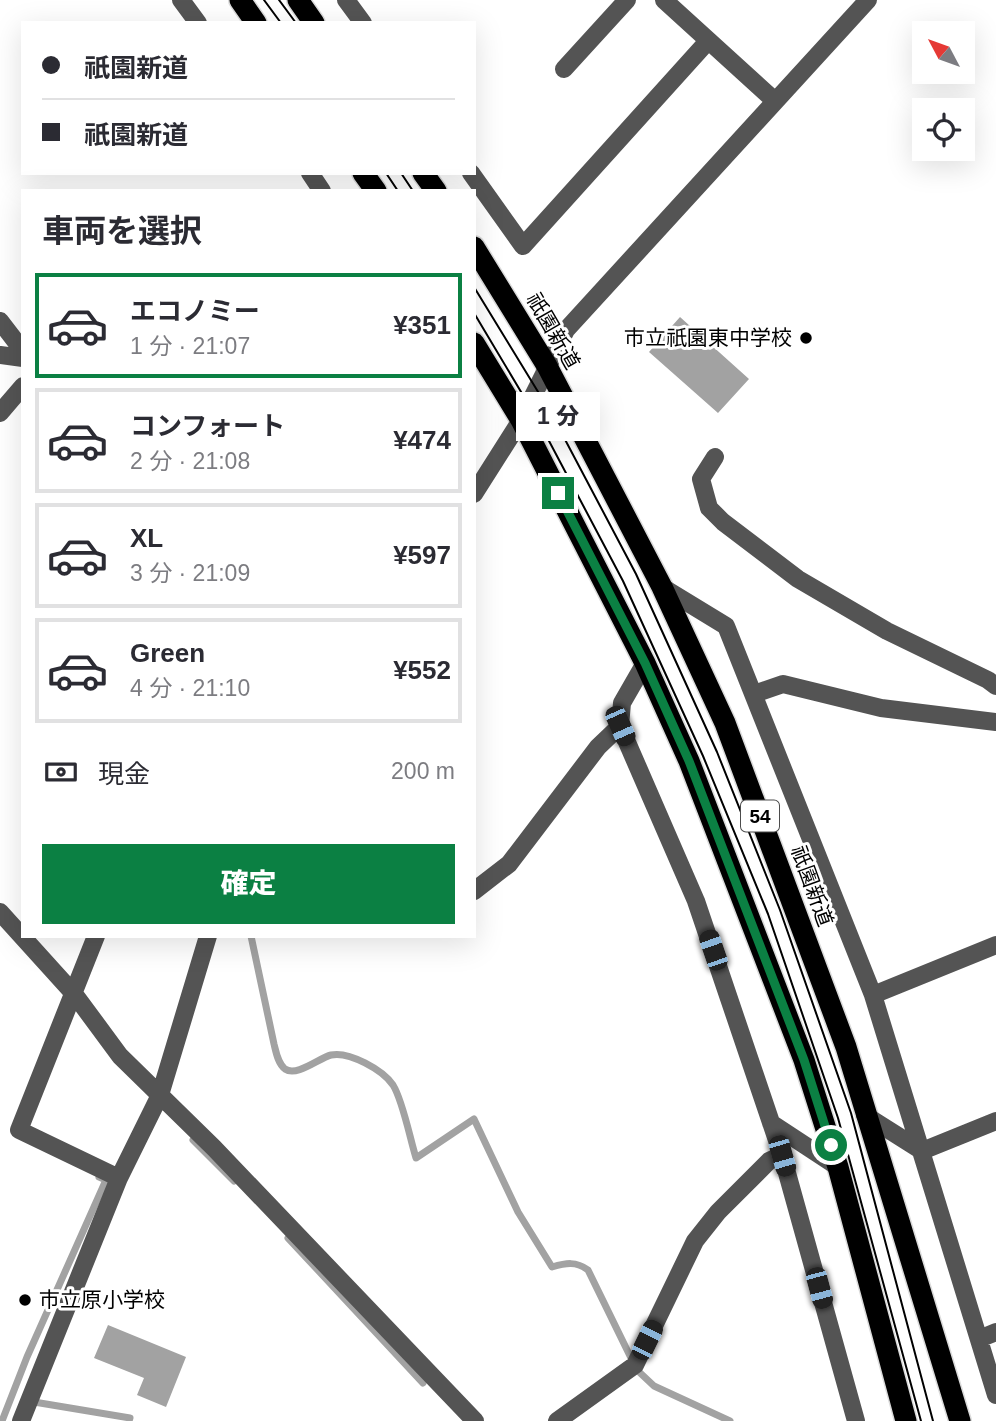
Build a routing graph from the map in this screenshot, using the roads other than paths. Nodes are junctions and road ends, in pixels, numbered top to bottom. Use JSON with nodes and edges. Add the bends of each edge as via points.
{"nodes":[{"id":1,"x":181,"y":0,"type":"edge"},
{"id":2,"x":240,"y":0,"type":"edge"},
{"id":3,"x":298,"y":0,"type":"edge"},
{"id":4,"x":346,"y":0,"type":"edge"},
{"id":5,"x":627,"y":0,"type":"edge"},
{"id":6,"x":664,"y":0,"type":"edge"},
{"id":7,"x":868,"y":0,"type":"edge"},
{"id":8,"x":197,"y":21,"type":"edge"},
{"id":9,"x":255,"y":21,"type":"edge"},
{"id":10,"x":313,"y":21,"type":"edge"},
{"id":11,"x":362,"y":21,"type":"edge"},
{"id":12,"x":708,"y":41,"type":"junction"},
{"id":13,"x":564,"y":68,"type":"dead end"},
{"id":14,"x":775,"y":101,"type":"junction"},
{"id":15,"x":472,"y":175,"type":"edge"},
{"id":16,"x":476,"y":250,"type":"edge"},
{"id":17,"x":0,"y":321,"type":"edge"},
{"id":18,"x":476,"y":346,"type":"edge"},
{"id":19,"x":21,"y":348,"type":"edge"},
{"id":20,"x":0,"y":355,"type":"edge"},
{"id":21,"x":21,"y":358,"type":"edge"},
{"id":22,"x":547,"y":366,"type":"junction"},
{"id":23,"x":21,"y":388,"type":"edge"},
{"id":24,"x":0,"y":414,"type":"edge"},
{"id":25,"x":521,"y":420,"type":"junction"},
{"id":26,"x":715,"y":457,"type":"dead end"},
{"id":27,"x":476,"y":491,"type":"edge"},
{"id":28,"x":663,"y":587,"type":"junction"},
{"id":29,"x":645,"y":663,"type":"junction"},
{"id":30,"x":996,"y":686,"type":"edge"},
{"id":31,"x":754,"y":694,"type":"junction"},
{"id":32,"x":996,"y":722,"type":"edge"},
{"id":33,"x":620,"y":726,"type":"junction"},
{"id":34,"x":476,"y":889,"type":"edge"},
{"id":35,"x":0,"y":912,"type":"edge"},
{"id":36,"x":21,"y":935,"type":"edge"},
{"id":37,"x":23,"y":938,"type":"edge"},
{"id":38,"x":95,"y":938,"type":"edge"},
{"id":39,"x":207,"y":938,"type":"edge"},
{"id":40,"x":996,"y":945,"type":"edge"},
{"id":41,"x":75,"y":995,"type":"junction"},
{"id":42,"x":873,"y":995,"type":"junction"},
{"id":43,"x":160,"y":1095,"type":"junction"},
{"id":44,"x":866,"y":1115,"type":"junction"},
{"id":45,"x":996,"y":1121,"type":"edge"},
{"id":46,"x":771,"y":1123,"type":"junction"},
{"id":47,"x":922,"y":1151,"type":"junction"},
{"id":48,"x":782,"y":1156,"type":"junction"},
{"id":49,"x":838,"y":1167,"type":"junction"},
{"id":50,"x":119,"y":1178,"type":"junction"},
{"id":51,"x":988,"y":1336,"type":"edge"},
{"id":52,"x":996,"y":1395,"type":"edge"},
{"id":53,"x":21,"y":1421,"type":"edge"},
{"id":54,"x":475,"y":1421,"type":"edge"},
{"id":55,"x":557,"y":1421,"type":"edge"},
{"id":56,"x":856,"y":1421,"type":"edge"},
{"id":57,"x":906,"y":1421,"type":"edge"},
{"id":58,"x":960,"y":1421,"type":"edge"}],
"edges":[{"from":1,"to":8,"type":"street"},
{"from":2,"to":9,"type":"highway"},
{"from":3,"to":10,"type":"highway"},
{"from":4,"to":11,"type":"street"},
{"from":5,"to":13,"type":"street"},
{"from":6,"to":12,"type":"street"},
{"from":7,"to":14,"type":"street"},
{"from":12,"to":14,"type":"street"},
{"from":12,"to":15,"type":"street","via":[[526,251]]},
{"from":14,"to":22,"type":"street","via":[[566,330]]},
{"from":16,"to":22,"type":"highway","name":"祇園新道","number":"54"},
{"from":17,"to":19,"type":"street"},
{"from":18,"to":25,"type":"highway","number":"54"},
{"from":20,"to":21,"type":"street"},
{"from":22,"to":25,"type":"street"},
{"from":22,"to":28,"type":"highway","name":"祇園新道","number":"54"},
{"from":23,"to":24,"type":"street"},
{"from":25,"to":27,"type":"street"},
{"from":25,"to":29,"type":"highway","number":"54"},
{"from":26,"to":30,"type":"street","via":[[701,479],[709,508],[723,522],[798,579]]},
{"from":28,"to":31,"type":"street","via":[[726,626]]},
{"from":28,"to":44,"type":"highway","name":"祇園新道","number":"54","via":[[725,723],[846,1047]]},
{"from":29,"to":33,"type":"street","via":[[622,703]]},
{"from":29,"to":49,"type":"highway","number":"54","via":[[689,761],[804,1060]]},
{"from":31,"to":32,"type":"street","via":[[783,684],[881,708]]},
{"from":31,"to":42,"type":"street"},
{"from":33,"to":34,"type":"street","via":[[598,747],[509,864]]},
{"from":33,"to":46,"type":"street","via":[[696,901]]},
{"from":35,"to":36,"type":"street"},
{"from":37,"to":41,"type":"street"},
{"from":38,"to":41,"type":"street"},
{"from":39,"to":43,"type":"street"},
{"from":40,"to":42,"type":"street"},
{"from":41,"to":43,"type":"street","via":[[120,1056]]},
{"from":41,"to":50,"type":"street","via":[[19,1130]]},
{"from":42,"to":47,"type":"street"},
{"from":43,"to":50,"type":"street"},
{"from":43,"to":54,"type":"street"},
{"from":44,"to":47,"type":"street"},
{"from":44,"to":58,"type":"highway","name":"祇園新道","number":"54"},
{"from":45,"to":47,"type":"street"},
{"from":46,"to":48,"type":"street"},
{"from":46,"to":49,"type":"street"},
{"from":47,"to":51,"type":"street"},
{"from":48,"to":55,"type":"street","via":[[769,1161],[743,1186],[695,1241],[635,1364]]},
{"from":48,"to":56,"type":"street"},
{"from":49,"to":57,"type":"highway","number":"54"},
{"from":50,"to":53,"type":"street"},
{"from":51,"to":52,"type":"street"}]}
